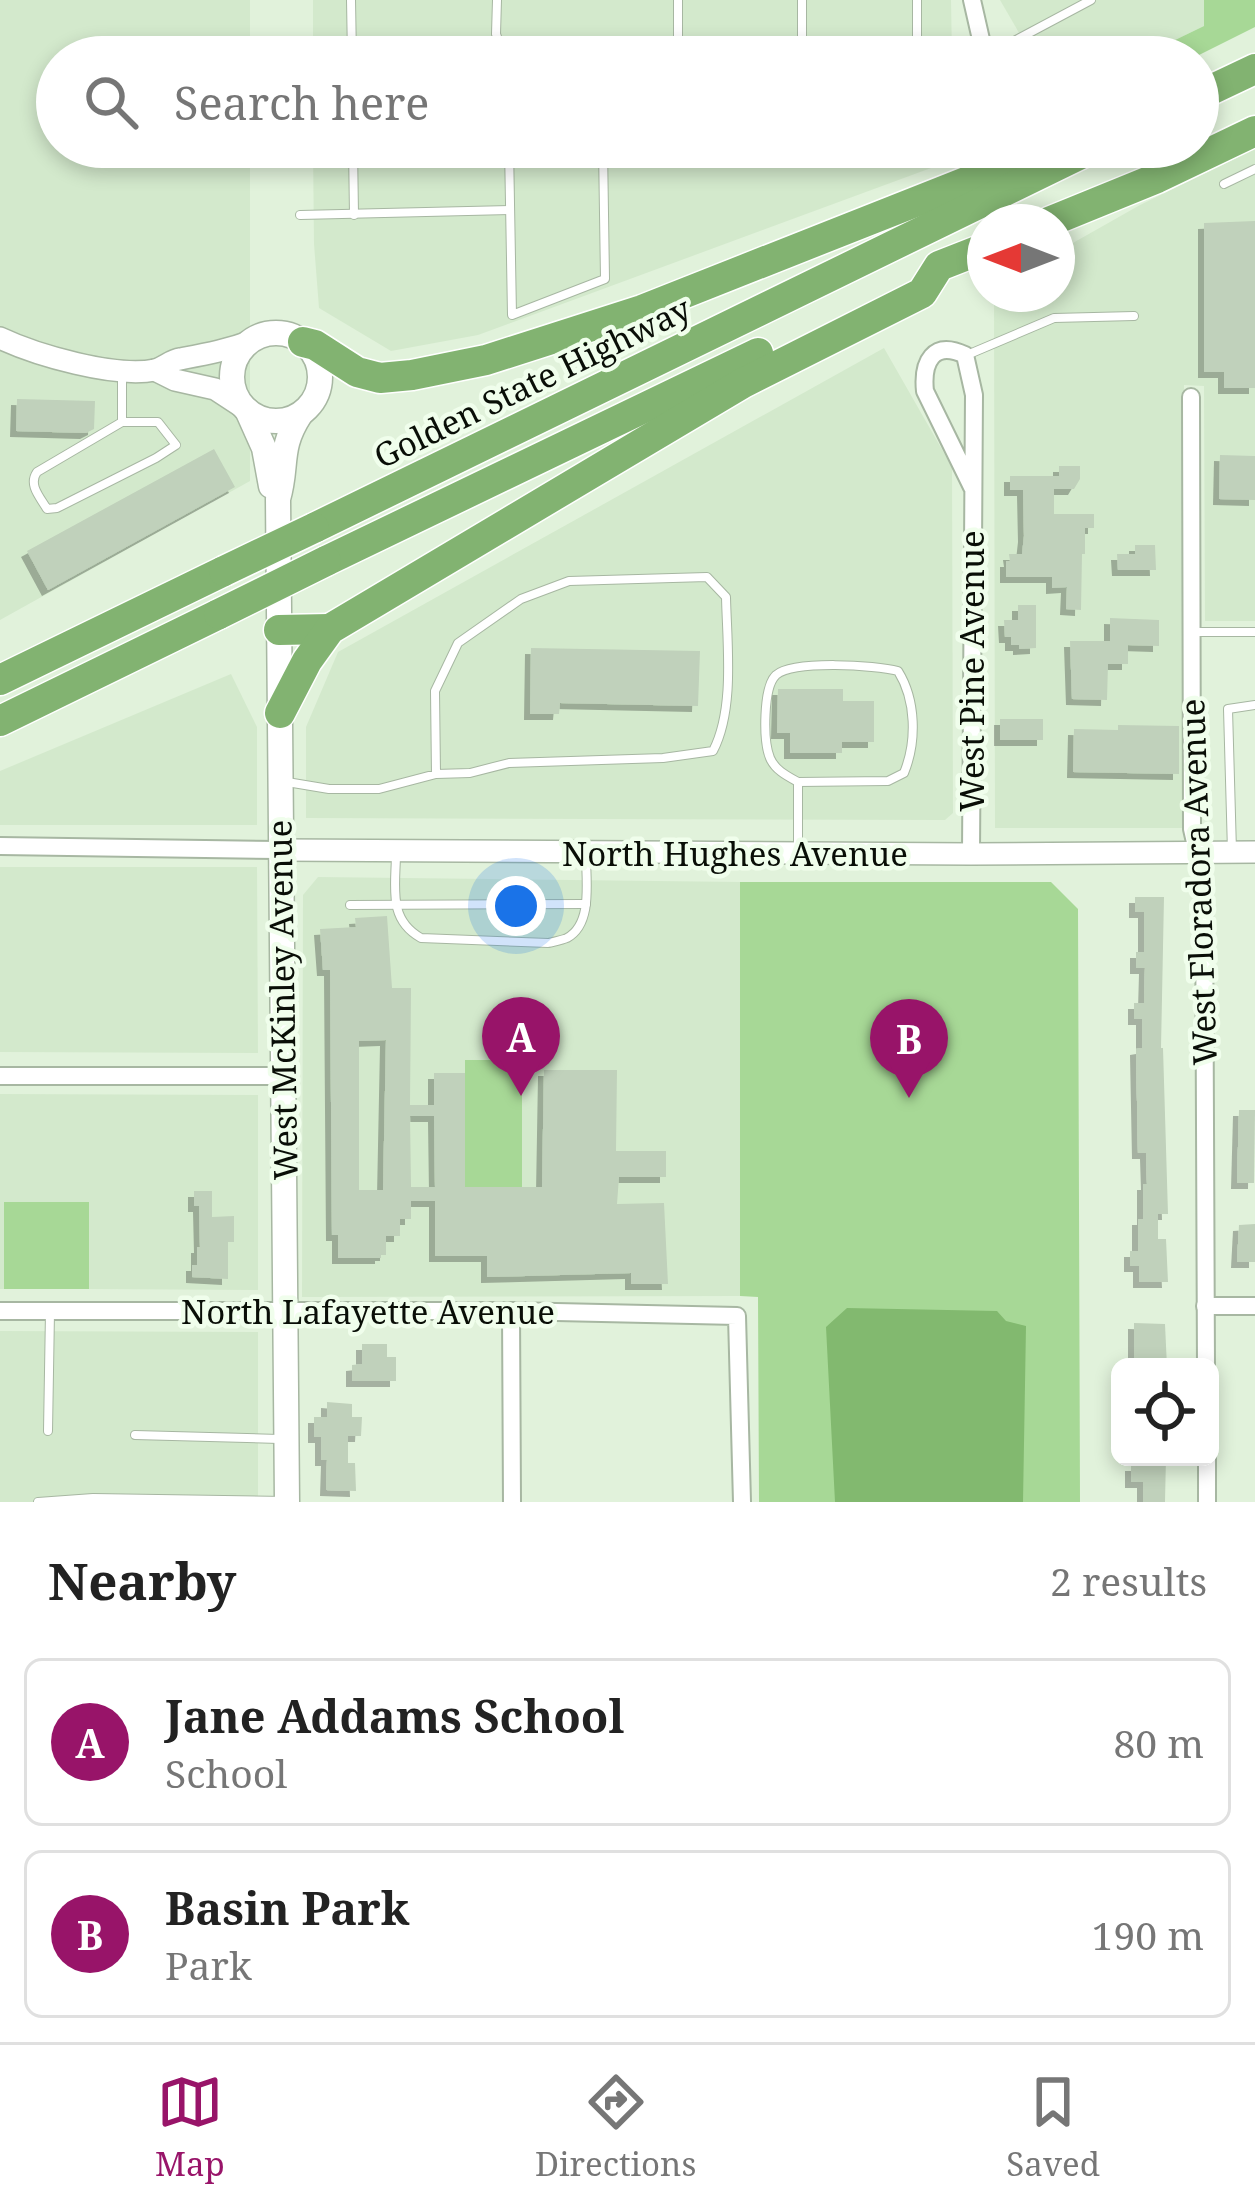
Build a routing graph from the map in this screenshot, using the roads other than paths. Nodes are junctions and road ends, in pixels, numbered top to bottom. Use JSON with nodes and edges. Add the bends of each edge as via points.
{"nodes":[{"id":1,"x":351,"y":0,"type":"edge"},
{"id":2,"x":497,"y":0,"type":"edge"},
{"id":3,"x":678,"y":0,"type":"edge"},
{"id":4,"x":802,"y":0,"type":"edge"},
{"id":5,"x":917,"y":0,"type":"edge"},
{"id":6,"x":972,"y":0,"type":"edge"},
{"id":7,"x":1091,"y":0,"type":"edge"},
{"id":8,"x":1078,"y":3,"type":"edge"},
{"id":9,"x":352,"y":36,"type":"edge"},
{"id":10,"x":497,"y":36,"type":"edge"},
{"id":11,"x":678,"y":36,"type":"edge"},
{"id":12,"x":802,"y":36,"type":"edge"},
{"id":13,"x":917,"y":36,"type":"edge"},
{"id":14,"x":980,"y":36,"type":"edge"},
{"id":15,"x":1021,"y":36,"type":"edge"},
{"id":16,"x":1255,"y":69,"type":"edge"},
{"id":17,"x":1219,"y":86,"type":"edge"},
{"id":18,"x":1255,"y":112,"type":"edge"},
{"id":19,"x":1219,"y":130,"type":"edge"},
{"id":20,"x":1255,"y":131,"type":"edge"},
{"id":21,"x":1219,"y":148,"type":"edge"},
{"id":22,"x":353,"y":168,"type":"edge"},
{"id":23,"x":509,"y":168,"type":"edge"},
{"id":24,"x":604,"y":168,"type":"edge"},
{"id":25,"x":1002,"y":168,"type":"edge"},
{"id":26,"x":1052,"y":168,"type":"edge"},
{"id":27,"x":1141,"y":168,"type":"edge"},
{"id":28,"x":1178,"y":168,"type":"edge"},
{"id":29,"x":1255,"y":169,"type":"edge"},
{"id":30,"x":1224,"y":184,"type":"dead end"},
{"id":31,"x":1067,"y":204,"type":"edge"},
{"id":32,"x":510,"y":210,"type":"junction"},
{"id":33,"x":1075,"y":211,"type":"edge"},
{"id":34,"x":300,"y":215,"type":"dead end"},
{"id":35,"x":353,"y":215,"type":"junction"},
{"id":36,"x":967,"y":254,"type":"edge"},
{"id":37,"x":939,"y":266,"type":"junction"},
{"id":38,"x":1133,"y":316,"type":"dead end"},
{"id":39,"x":0,"y":338,"type":"edge"},
{"id":40,"x":252,"y":341,"type":"junction"},
{"id":41,"x":303,"y":342,"type":"junction"},
{"id":42,"x":965,"y":356,"type":"junction"},
{"id":43,"x":122,"y":369,"type":"junction"},
{"id":44,"x":155,"y":370,"type":"junction"},
{"id":45,"x":1191,"y":398,"type":"dead end"},
{"id":46,"x":247,"y":410,"type":"junction"},
{"id":47,"x":300,"y":415,"type":"junction"},
{"id":48,"x":122,"y":422,"type":"junction"},
{"id":49,"x":972,"y":488,"type":"junction"},
{"id":50,"x":278,"y":499,"type":"junction"},
{"id":51,"x":330,"y":629,"type":"junction"},
{"id":52,"x":279,"y":630,"type":"junction"},
{"id":53,"x":1192,"y":632,"type":"junction"},
{"id":54,"x":1255,"y":632,"type":"edge"},
{"id":55,"x":0,"y":680,"type":"edge"},
{"id":56,"x":1255,"y":705,"type":"edge"},
{"id":57,"x":280,"y":713,"type":"junction"},
{"id":58,"x":0,"y":721,"type":"edge"},
{"id":59,"x":436,"y":774,"type":"junction"},
{"id":60,"x":279,"y":782,"type":"junction"},
{"id":61,"x":798,"y":782,"type":"junction"},
{"id":62,"x":0,"y":847,"type":"edge"},
{"id":63,"x":280,"y":850,"type":"junction"},
{"id":64,"x":396,"y":850,"type":"junction"},
{"id":65,"x":586,"y":851,"type":"junction"},
{"id":66,"x":1243,"y":852,"type":"edge"},
{"id":67,"x":798,"y":853,"type":"junction"},
{"id":68,"x":1197,"y":853,"type":"junction"},
{"id":69,"x":971,"y":854,"type":"junction"},
{"id":70,"x":396,"y":904,"type":"junction"},
{"id":71,"x":586,"y":904,"type":"junction"},
{"id":72,"x":350,"y":905,"type":"dead end"},
{"id":73,"x":0,"y":1076,"type":"edge"},
{"id":74,"x":284,"y":1076,"type":"junction"},
{"id":75,"x":1205,"y":1306,"type":"junction"},
{"id":76,"x":1255,"y":1306,"type":"edge"},
{"id":77,"x":0,"y":1311,"type":"edge"},
{"id":78,"x":50,"y":1311,"type":"junction"},
{"id":79,"x":286,"y":1311,"type":"junction"},
{"id":80,"x":512,"y":1311,"type":"junction"},
{"id":81,"x":1206,"y":1358,"type":"edge"},
{"id":82,"x":49,"y":1431,"type":"dead end"},
{"id":83,"x":135,"y":1436,"type":"dead end"},
{"id":84,"x":286,"y":1439,"type":"junction"},
{"id":85,"x":1207,"y":1466,"type":"edge"},
{"id":86,"x":38,"y":1502,"type":"edge"},
{"id":87,"x":287,"y":1502,"type":"edge"},
{"id":88,"x":512,"y":1502,"type":"edge"},
{"id":89,"x":742,"y":1502,"type":"edge"},
{"id":90,"x":1208,"y":1502,"type":"edge"}],
"edges":[{"from":1,"to":9,"type":"lane"},
{"from":2,"to":10,"type":"lane"},
{"from":3,"to":11,"type":"lane"},
{"from":4,"to":12,"type":"lane"},
{"from":5,"to":13,"type":"lane"},
{"from":6,"to":14,"type":"street"},
{"from":7,"to":8,"type":"lane"},
{"from":8,"to":15,"type":"lane"},
{"from":16,"to":17,"type":"highway"},
{"from":18,"to":19,"type":"highway"},
{"from":20,"to":21,"type":"highway"},
{"from":22,"to":35,"type":"lane"},
{"from":23,"to":32,"type":"lane"},
{"from":24,"to":32,"type":"lane","via":[[605,279],[512,315]]},
{"from":25,"to":41,"type":"highway","via":[[642,310],[486,360],[380,378]]},
{"from":26,"to":55,"type":"highway","name":"Golden State Highway","bridge":true},
{"from":27,"to":31,"type":"highway"},
{"from":28,"to":33,"type":"highway"},
{"from":29,"to":30,"type":"lane"},
{"from":32,"to":35,"type":"lane"},
{"from":34,"to":35,"type":"lane"},
{"from":36,"to":37,"type":"highway"},
{"from":37,"to":51,"type":"highway","via":[[922,292],[743,383]]},
{"from":37,"to":58,"type":"highway","bridge":true},
{"from":38,"to":42,"type":"lane","via":[[1054,318]]},
{"from":39,"to":43,"type":"street","via":[[52,358]]},
{"from":40,"to":41,"type":"main road","via":[[278,334]]},
{"from":40,"to":44,"type":"street"},
{"from":40,"to":46,"type":"main road","name":"West McKinley Avenue","via":[[233,374]]},
{"from":41,"to":47,"type":"main road","name":"West McKinley Avenue","via":[[320,379]]},
{"from":42,"to":49,"type":"street","name":"West Pine Avenue","via":[[974,395]]},
{"from":42,"to":49,"type":"street","name":"West Pine Avenue","via":[[932,355],[923,374]]},
{"from":43,"to":44,"type":"street"},
{"from":43,"to":48,"type":"lane"},
{"from":44,"to":46,"type":"street","via":[[214,389]]},
{"from":45,"to":53,"type":"street","name":"West Floradora Avenue"},
{"from":46,"to":47,"type":"main road","via":[[272,421]]},
{"from":46,"to":50,"type":"main road","name":"West McKinley Avenue"},
{"from":47,"to":50,"type":"main road","name":"West McKinley Avenue","via":[[287,437]]},
{"from":48,"to":48,"type":"lane","via":[[37,472],[34,487],[47,509],[176,445],[158,422]]},
{"from":49,"to":69,"type":"street","name":"West Pine Avenue"},
{"from":50,"to":52,"type":"main road","name":"West McKinley Avenue"},
{"from":51,"to":52,"type":"highway"},
{"from":51,"to":57,"type":"highway"},
{"from":52,"to":57,"type":"main road","name":"West McKinley Avenue"},
{"from":53,"to":54,"type":"lane"},
{"from":53,"to":68,"type":"street","name":"West Floradora Avenue"},
{"from":56,"to":66,"type":"lane","via":[[1228,709]]},
{"from":57,"to":60,"type":"main road","name":"West McKinley Avenue"},
{"from":59,"to":59,"type":"lane","via":[[713,751],[724,730],[726,597],[707,577],[569,580],[521,599],[458,643],[435,691]]},
{"from":59,"to":60,"type":"lane","via":[[379,789]]},
{"from":60,"to":63,"type":"main road","name":"West McKinley Avenue"},
{"from":61,"to":61,"type":"lane","via":[[770,759],[766,693],[773,677],[808,667],[898,671],[912,708],[904,773],[888,781]]},
{"from":61,"to":67,"type":"lane"},
{"from":62,"to":63,"type":"street","name":"North Hughes Avenue"},
{"from":63,"to":64,"type":"street","name":"North Hughes Avenue"},
{"from":63,"to":74,"type":"main road","name":"West McKinley Avenue"},
{"from":64,"to":65,"type":"street","name":"North Hughes Avenue"},
{"from":64,"to":70,"type":"lane"},
{"from":65,"to":67,"type":"street","name":"North Hughes Avenue"},
{"from":65,"to":71,"type":"lane"},
{"from":66,"to":68,"type":"street","name":"North Hughes Avenue"},
{"from":67,"to":69,"type":"street","name":"North Hughes Avenue"},
{"from":68,"to":69,"type":"street","name":"North Hughes Avenue"},
{"from":68,"to":75,"type":"street","name":"West Floradora Avenue","via":[[1204,882]]},
{"from":70,"to":71,"type":"lane"},
{"from":70,"to":71,"type":"lane","via":[[408,931],[421,938],[548,943],[579,927]]},
{"from":70,"to":72,"type":"lane"},
{"from":73,"to":74,"type":"street"},
{"from":74,"to":79,"type":"main road","name":"West McKinley Avenue"},
{"from":75,"to":76,"type":"street"},
{"from":75,"to":81,"type":"street","name":"West Floradora Avenue"},
{"from":77,"to":78,"type":"street","name":"North Lafayette Avenue"},
{"from":78,"to":79,"type":"street","name":"North Lafayette Avenue"},
{"from":78,"to":82,"type":"lane"},
{"from":79,"to":80,"type":"street","name":"North Lafayette Avenue"},
{"from":79,"to":84,"type":"main road","name":"West McKinley Avenue"},
{"from":80,"to":88,"type":"street"},
{"from":80,"to":89,"type":"street","name":"North Lafayette Avenue","via":[[736,1316]]},
{"from":83,"to":84,"type":"lane"},
{"from":84,"to":87,"type":"main road","name":"West McKinley Avenue"},
{"from":85,"to":90,"type":"street"},
{"from":86,"to":87,"type":"lane"}]}
